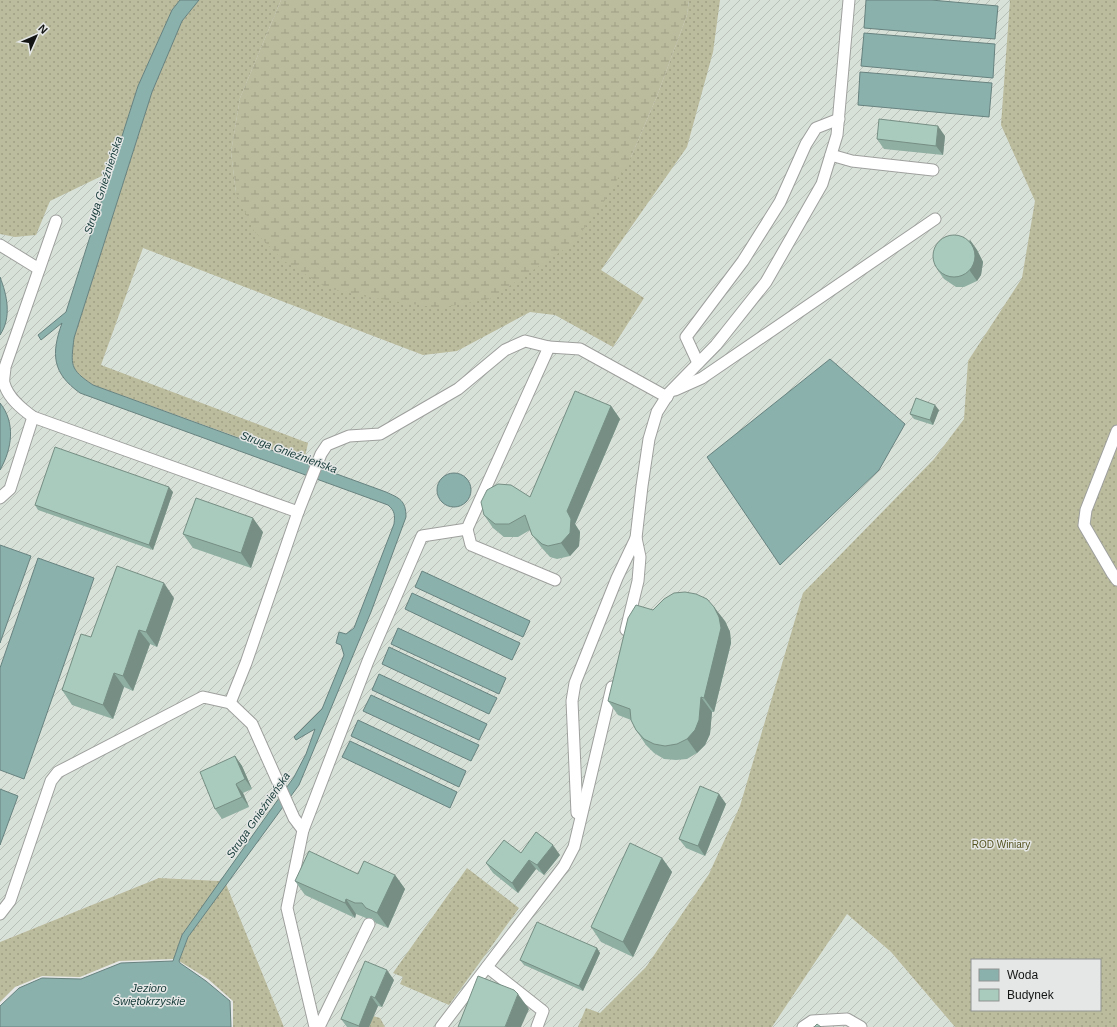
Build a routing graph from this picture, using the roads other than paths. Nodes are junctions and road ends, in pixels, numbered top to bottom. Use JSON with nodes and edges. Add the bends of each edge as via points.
{"nodes":[{"id":1,"x":849,"y":0,"type":"edge"},
{"id":2,"x":839,"y":119,"type":"junction"},
{"id":3,"x":831,"y":155,"type":"junction"},
{"id":4,"x":933,"y":170,"type":"dead end"},
{"id":5,"x":935,"y":219,"type":"dead end"},
{"id":6,"x":56,"y":221,"type":"dead end"},
{"id":7,"x":0,"y":245,"type":"edge"},
{"id":8,"x":39,"y":269,"type":"junction"},
{"id":9,"x":549,"y":347,"type":"junction"},
{"id":10,"x":698,"y":363,"type":"junction"},
{"id":11,"x":668,"y":395,"type":"junction"},
{"id":12,"x":33,"y":417,"type":"junction"},
{"id":13,"x":1117,"y":431,"type":"edge"},
{"id":14,"x":0,"y":498,"type":"edge"},
{"id":15,"x":298,"y":512,"type":"junction"},
{"id":16,"x":467,"y":529,"type":"junction"},
{"id":17,"x":636,"y":538,"type":"junction"},
{"id":18,"x":555,"y":580,"type":"dead end"},
{"id":19,"x":1117,"y":580,"type":"edge"},
{"id":20,"x":623,"y":642,"type":"edge"},
{"id":21,"x":616,"y":672,"type":"edge"},
{"id":22,"x":230,"y":703,"type":"junction"},
{"id":23,"x":577,"y":826,"type":"junction"},
{"id":24,"x":303,"y":830,"type":"junction"},
{"id":25,"x":0,"y":914,"type":"edge"},
{"id":26,"x":369,"y":924,"type":"edge"},
{"id":27,"x":487,"y":967,"type":"junction"},
{"id":28,"x":315,"y":1027,"type":"edge"},
{"id":29,"x":319,"y":1027,"type":"edge"},
{"id":30,"x":441,"y":1027,"type":"edge"},
{"id":31,"x":537,"y":1027,"type":"edge"},
{"id":32,"x":803,"y":1027,"type":"edge"},
{"id":33,"x":861,"y":1027,"type":"edge"}],
"edges":[{"from":1,"to":2,"type":"lane"},
{"from":2,"to":3,"type":"lane"},
{"from":2,"to":10,"type":"lane","via":[[816,128],[780,202],[743,261],[686,338]]},
{"from":3,"to":4,"type":"lane","via":[[852,161]]},
{"from":3,"to":10,"type":"lane","via":[[822,184],[766,282],[716,345]]},
{"from":5,"to":11,"type":"lane","via":[[702,378]]},
{"from":6,"to":8,"type":"lane"},
{"from":7,"to":8,"type":"lane"},
{"from":8,"to":12,"type":"lane","via":[[5,367],[4,383],[21,409]]},
{"from":9,"to":11,"type":"lane","via":[[580,349]]},
{"from":9,"to":15,"type":"lane","via":[[525,341],[505,350],[458,389],[380,434],[349,436],[327,444]]},
{"from":9,"to":16,"type":"lane"},
{"from":10,"to":11,"type":"lane"},
{"from":11,"to":17,"type":"lane","via":[[657,412],[650,439]]},
{"from":12,"to":14,"type":"lane","via":[[10,489]]},
{"from":12,"to":15,"type":"lane"},
{"from":13,"to":19,"type":"lane","via":[[1086,510],[1084,525]]},
{"from":15,"to":22,"type":"lane"},
{"from":16,"to":18,"type":"lane","via":[[471,545]]},
{"from":16,"to":24,"type":"lane","via":[[422,536],[368,661]]},
{"from":17,"to":20,"type":"lane","via":[[640,557],[638,580]]},
{"from":17,"to":23,"type":"lane","via":[[617,578],[575,683],[572,701]]},
{"from":21,"to":23,"type":"lane"},
{"from":22,"to":24,"type":"lane","via":[[252,724],[294,818]]},
{"from":22,"to":25,"type":"lane","via":[[203,697],[58,772],[51,781],[10,901]]},
{"from":23,"to":27,"type":"lane","via":[[574,846],[564,866]]},
{"from":24,"to":28,"type":"lane","via":[[287,908]]},
{"from":26,"to":29,"type":"lane"},
{"from":27,"to":30,"type":"lane"},
{"from":27,"to":31,"type":"lane","via":[[543,1011]]},
{"from":32,"to":33,"type":"lane","via":[[812,1021],[848,1019]]}]}
